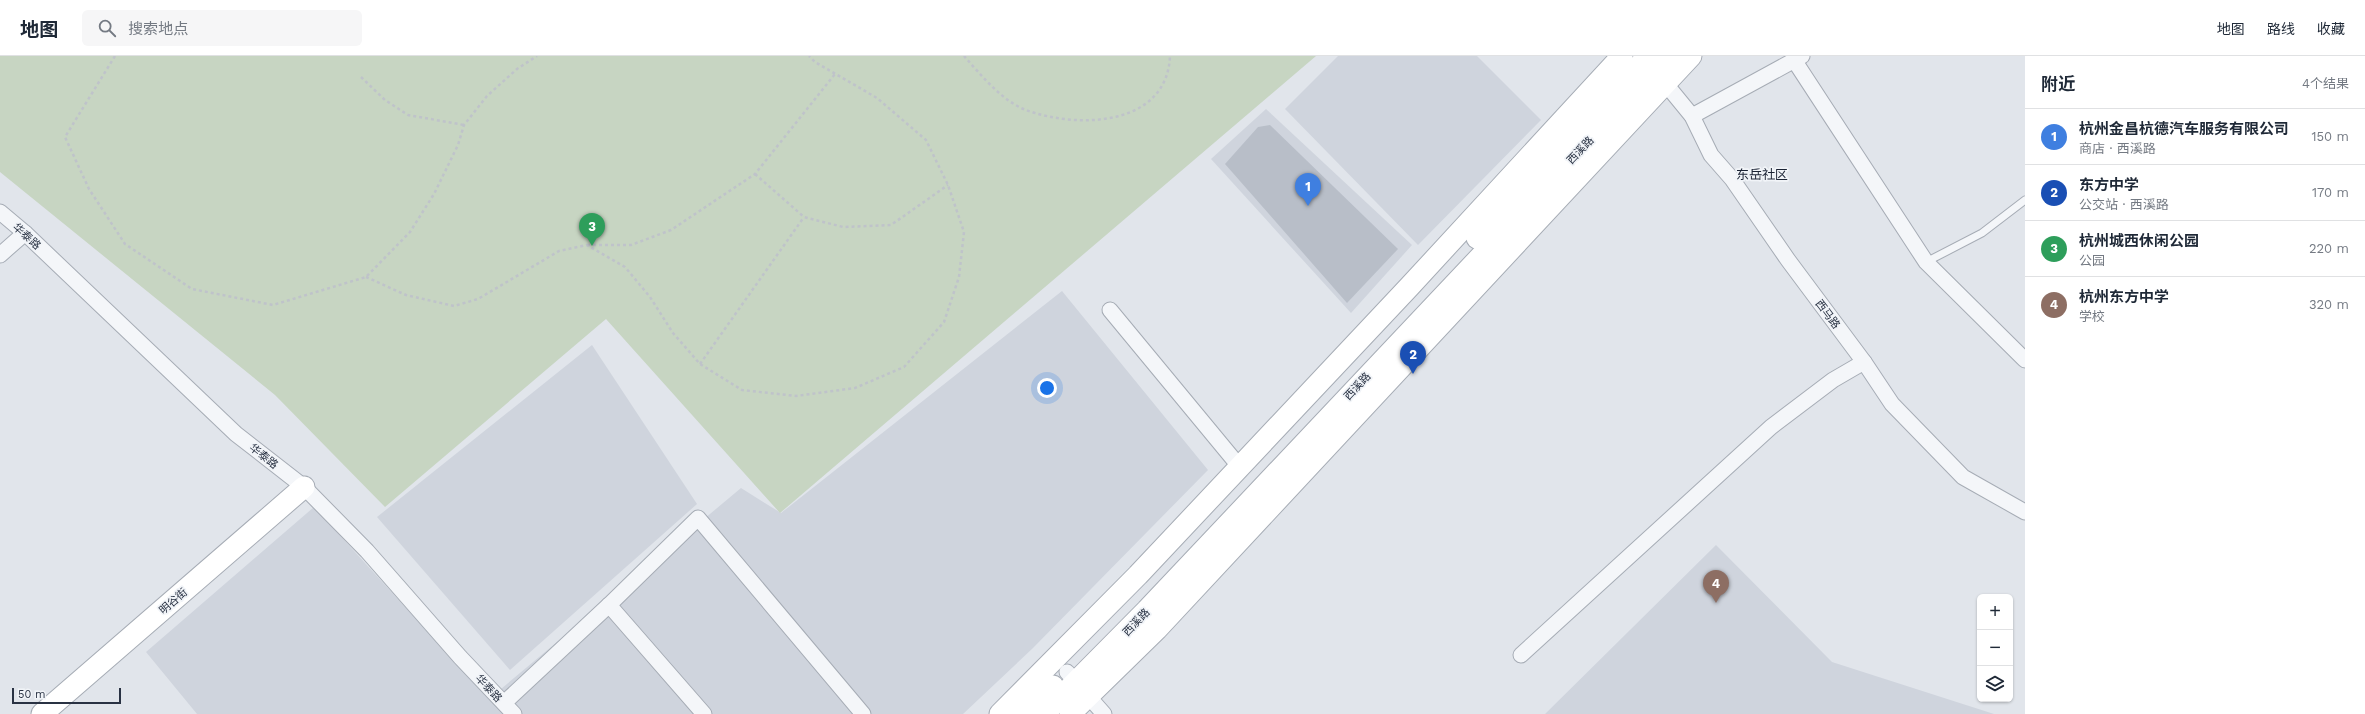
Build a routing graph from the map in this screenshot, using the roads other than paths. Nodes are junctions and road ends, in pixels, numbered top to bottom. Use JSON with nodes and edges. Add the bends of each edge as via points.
{"nodes":[{"id":1,"x":1622,"y":56,"type":"edge"},
{"id":2,"x":1648,"y":56,"type":"edge"},
{"id":3,"x":1670,"y":56,"type":"edge"},
{"id":4,"x":1691,"y":56,"type":"edge"},
{"id":5,"x":1798,"y":58,"type":"edge"},
{"id":6,"x":1665,"y":83,"type":"junction"},
{"id":7,"x":1692,"y":116,"type":"junction"},
{"id":8,"x":2025,"y":200,"type":"edge"},
{"id":9,"x":0,"y":212,"type":"edge"},
{"id":10,"x":25,"y":233,"type":"junction"},
{"id":11,"x":0,"y":255,"type":"edge"},
{"id":12,"x":1926,"y":262,"type":"junction"},
{"id":13,"x":1110,"y":310,"type":"dead end"},
{"id":14,"x":2025,"y":360,"type":"edge"},
{"id":15,"x":1864,"y":362,"type":"junction"},
{"id":16,"x":1239,"y":466,"type":"junction"},
{"id":17,"x":304,"y":487,"type":"junction"},
{"id":18,"x":2025,"y":512,"type":"edge"},
{"id":19,"x":609,"y":605,"type":"junction"},
{"id":20,"x":1521,"y":656,"type":"dead end"},
{"id":21,"x":1077,"y":684,"type":"junction"},
{"id":22,"x":509,"y":709,"type":"edge"},
{"id":23,"x":42,"y":714,"type":"edge"},
{"id":24,"x":704,"y":714,"type":"edge"},
{"id":25,"x":863,"y":714,"type":"edge"},
{"id":26,"x":1000,"y":714,"type":"edge"},
{"id":27,"x":1024,"y":714,"type":"edge"},
{"id":28,"x":1044,"y":714,"type":"edge"},
{"id":29,"x":1070,"y":714,"type":"edge"},
{"id":30,"x":1104,"y":714,"type":"edge"}],
"edges":[{"from":1,"to":16,"type":"street","via":[[1425,270]]},
{"from":2,"to":21,"type":"street","name":"西溪路","via":[[1140,598]]},
{"from":3,"to":21,"type":"street","name":"西溪路"},
{"from":4,"to":6,"type":"street","name":"西溪路"},
{"from":5,"to":7,"type":"street"},
{"from":5,"to":12,"type":"street"},
{"from":6,"to":7,"type":"street","name":"西马路"},
{"from":6,"to":21,"type":"street","name":"西溪路","via":[[1157,629]]},
{"from":7,"to":15,"type":"street","name":"西马路","via":[[1711,155],[1732,179]]},
{"from":8,"to":12,"type":"lane","via":[[1982,233]]},
{"from":9,"to":10,"type":"street","name":"华泰路"},
{"from":10,"to":11,"type":"street"},
{"from":10,"to":17,"type":"street","name":"华泰路","via":[[236,434]]},
{"from":12,"to":14,"type":"street"},
{"from":13,"to":16,"type":"street"},
{"from":15,"to":18,"type":"street","name":"西马路","via":[[1892,404],[1963,477]]},
{"from":15,"to":20,"type":"street","via":[[1833,380],[1771,427]]},
{"from":16,"to":26,"type":"street","via":[[1138,575]]},
{"from":17,"to":22,"type":"street","name":"华泰路","via":[[367,551]]},
{"from":17,"to":23,"type":"street","name":"明谷街"},
{"from":19,"to":22,"type":"street"},
{"from":19,"to":24,"type":"street"},
{"from":19,"to":25,"type":"street","via":[[698,518]]},
{"from":21,"to":27,"type":"street","name":"西溪路"},
{"from":21,"to":28,"type":"street","name":"西溪路"},
{"from":21,"to":29,"type":"street","name":"西溪路"},
{"from":21,"to":30,"type":"street"}]}
